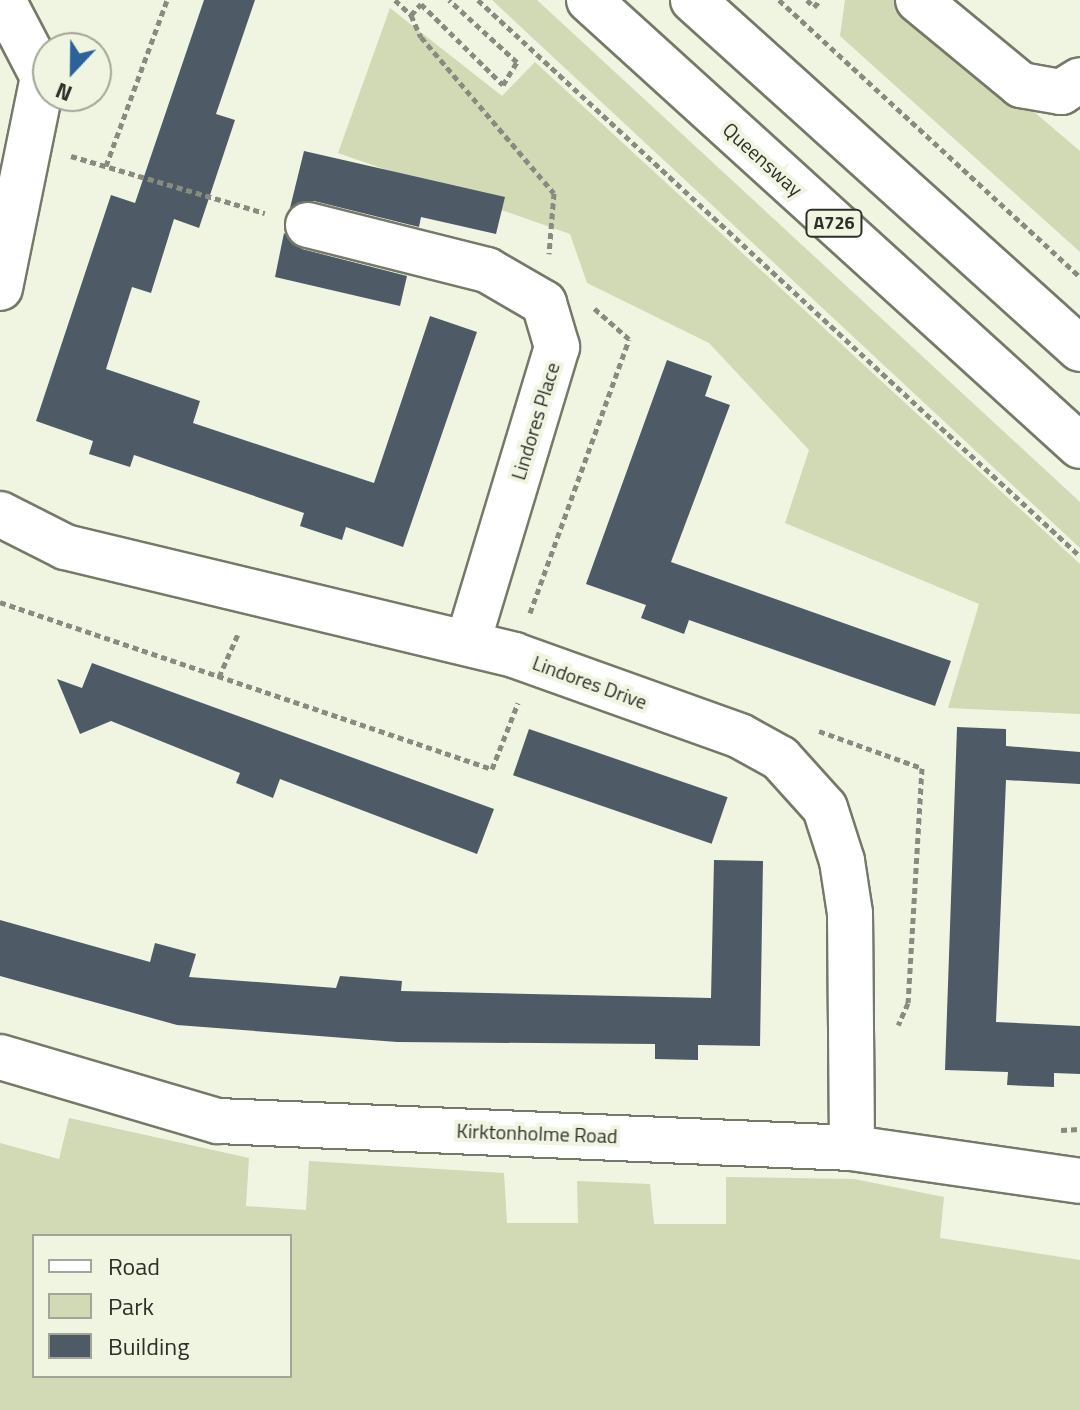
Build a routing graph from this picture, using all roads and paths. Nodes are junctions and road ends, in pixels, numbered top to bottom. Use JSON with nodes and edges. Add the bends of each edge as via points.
{"nodes":[{"id":1,"x":3,"y":0,"type":"edge"},
{"id":2,"x":167,"y":0,"type":"edge"},
{"id":3,"x":395,"y":0,"type":"edge"},
{"id":4,"x":449,"y":0,"type":"edge"},
{"id":5,"x":478,"y":0,"type":"edge"},
{"id":6,"x":589,"y":0,"type":"edge"},
{"id":7,"x":693,"y":0,"type":"edge"},
{"id":8,"x":779,"y":0,"type":"edge"},
{"id":9,"x":807,"y":0,"type":"edge"},
{"id":10,"x":820,"y":0,"type":"edge"},
{"id":11,"x":918,"y":0,"type":"edge"},
{"id":12,"x":413,"y":12,"type":"junction"},
{"id":13,"x":1074,"y":99,"type":"edge"},
{"id":14,"x":32,"y":144,"type":"junction"},
{"id":15,"x":106,"y":166,"type":"junction"},
{"id":16,"x":308,"y":225,"type":"joint"},
{"id":17,"x":1080,"y":277,"type":"edge"},
{"id":18,"x":0,"y":288,"type":"edge"},
{"id":19,"x":544,"y":303,"type":"junction"},
{"id":20,"x":1080,"y":349,"type":"edge"},
{"id":21,"x":1080,"y":446,"type":"edge"},
{"id":22,"x":0,"y":514,"type":"edge"},
{"id":23,"x":1080,"y":556,"type":"edge"},
{"id":24,"x":0,"y":602,"type":"edge"},
{"id":25,"x":468,"y":641,"type":"junction"},
{"id":26,"x":534,"y":661,"type":"junction"},
{"id":27,"x":0,"y":1057,"type":"edge"},
{"id":28,"x":852,"y":1148,"type":"junction"},
{"id":29,"x":1080,"y":1181,"type":"edge"}],
"edges":[{"from":1,"to":14,"type":"main road","via":[[43,77]]},
{"from":2,"to":15,"type":"path"},
{"from":3,"to":12,"type":"path"},
{"from":4,"to":12,"type":"path","via":[[517,62],[503,85],[421,4]]},
{"from":5,"to":23,"type":"path"},
{"from":6,"to":21,"type":"main road","name":"Queensway","number":"A726"},
{"from":7,"to":20,"type":"main road"},
{"from":8,"to":17,"type":"path"},
{"from":9,"to":10,"type":"path","via":[[814,7]]},
{"from":11,"to":13,"type":"main road","via":[[1021,85]]},
{"from":12,"to":19,"type":"path","via":[[421,37],[554,193]]},
{"from":14,"to":15,"type":"path"},
{"from":14,"to":18,"type":"main road"},
{"from":15,"to":16,"type":"path"},
{"from":16,"to":19,"type":"main road","via":[[487,270]]},
{"from":19,"to":25,"type":"main road","name":"Lindores Place","via":[[557,347]]},
{"from":22,"to":25,"type":"main road","name":"Lindores Drive","via":[[65,547]]},
{"from":24,"to":26,"type":"path","via":[[492,769]]},
{"from":25,"to":26,"type":"main road","name":"Lindores Drive"},
{"from":26,"to":28,"type":"main road","name":"Lindores Drive","via":[[740,736],[780,758],[825,808],[850,913]]},
{"from":27,"to":28,"type":"main road","name":"Kirktonholme Road","via":[[218,1121]]},
{"from":28,"to":29,"type":"main road","name":"Kirktonholme Road"}]}
